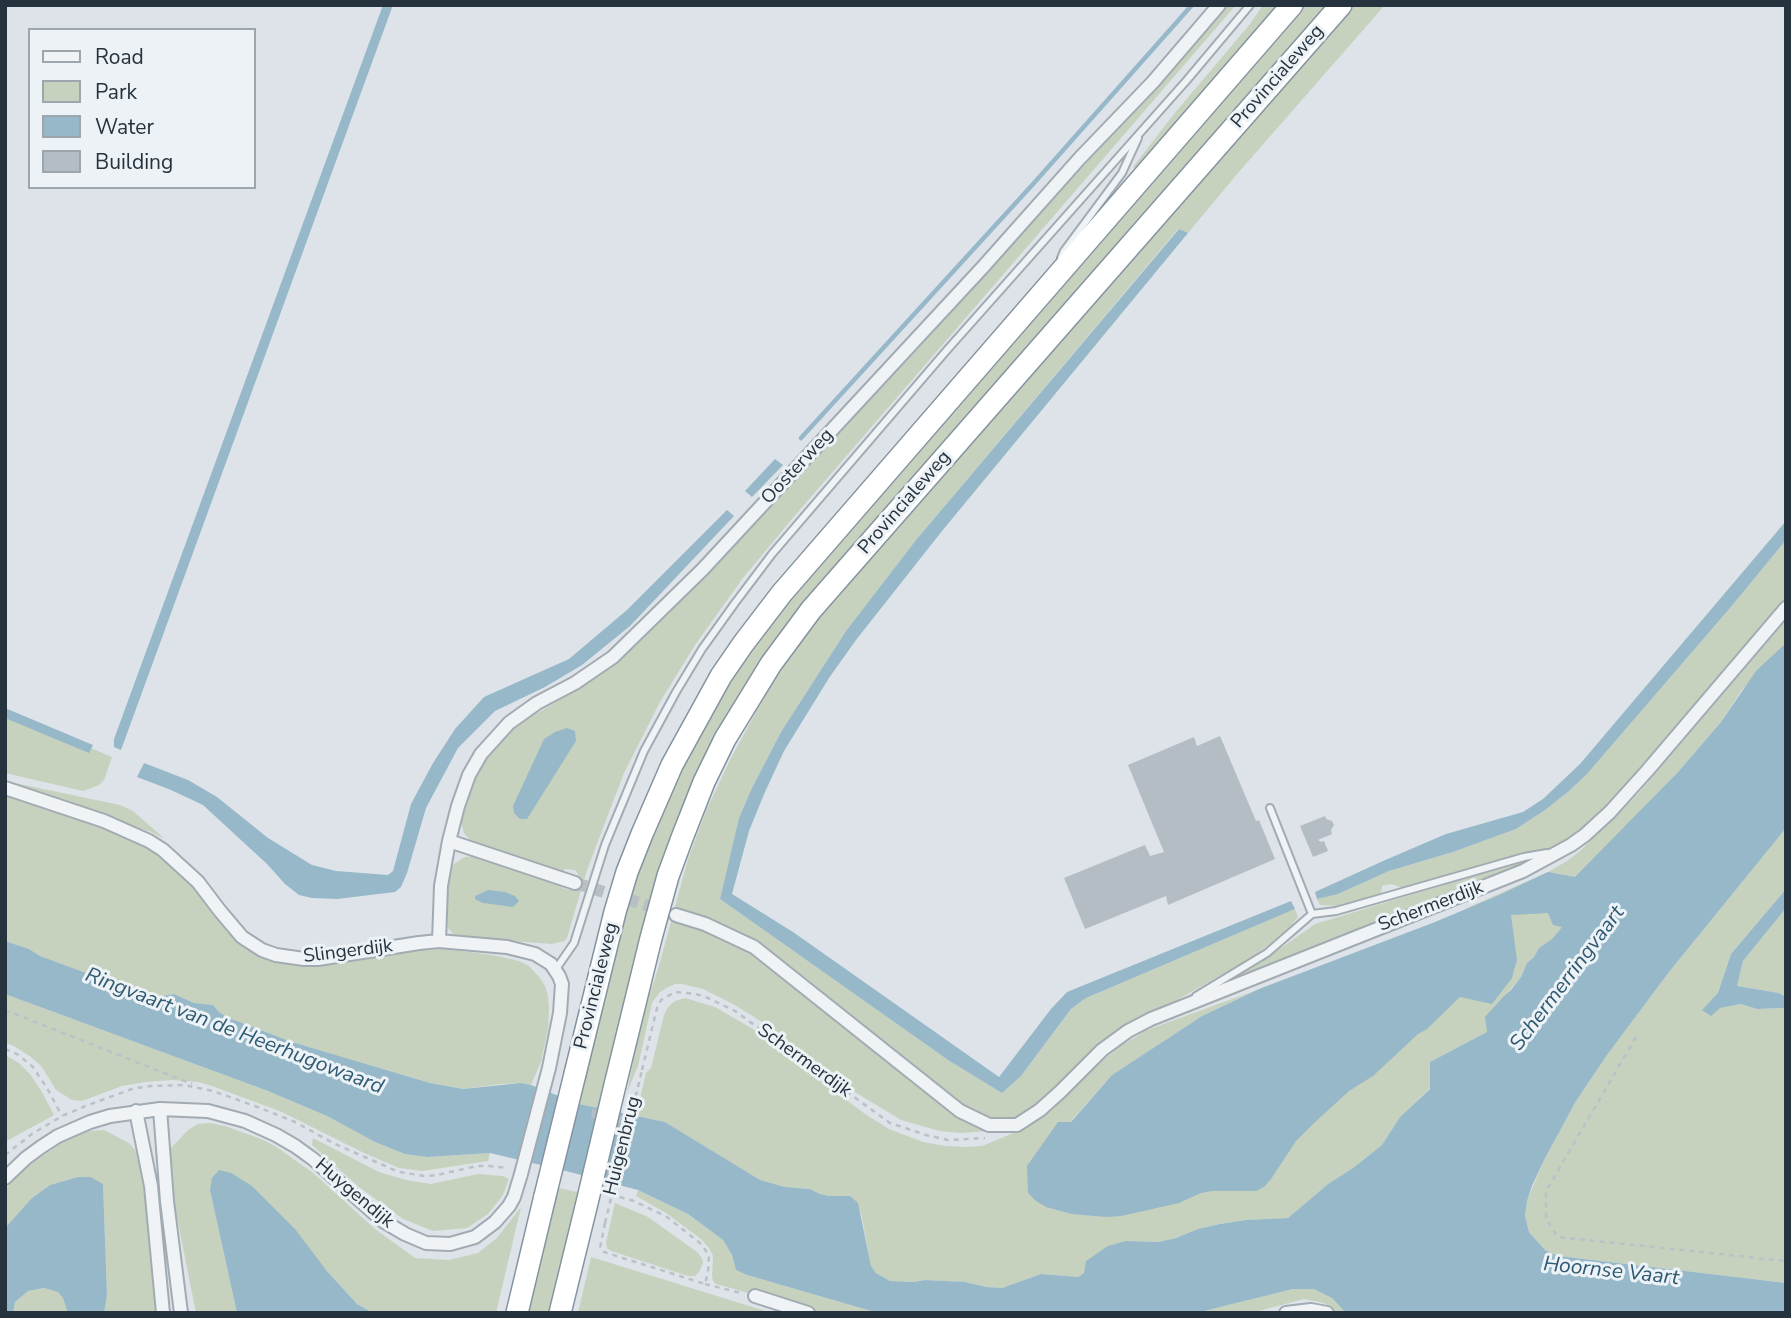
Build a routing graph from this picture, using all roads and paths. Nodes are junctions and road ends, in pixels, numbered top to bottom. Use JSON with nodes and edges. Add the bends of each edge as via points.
{"nodes":[{"id":1,"x":1219,"y":5,"type":"edge"},
{"id":2,"x":1250,"y":5,"type":"edge"},
{"id":3,"x":1292,"y":5,"type":"edge"},
{"id":4,"x":1341,"y":5,"type":"edge"},
{"id":5,"x":1140,"y":133,"type":"junction"},
{"id":6,"x":1049,"y":285,"type":"junction"},
{"id":7,"x":1786,"y":608,"type":"edge"},
{"id":8,"x":5,"y":788,"type":"edge"},
{"id":9,"x":1270,"y":808,"type":"dead end"},
{"id":10,"x":449,"y":841,"type":"junction"},
{"id":11,"x":1561,"y":851,"type":"junction"},
{"id":12,"x":575,"y":883,"type":"tunnel mouth"},
{"id":13,"x":1312,"y":914,"type":"junction"},
{"id":14,"x":676,"y":915,"type":"tunnel mouth"},
{"id":15,"x":439,"y":941,"type":"junction"},
{"id":16,"x":556,"y":969,"type":"junction"},
{"id":17,"x":1173,"y":1009,"type":"junction"},
{"id":18,"x":5,"y":1010,"type":"edge"},
{"id":19,"x":1636,"y":1037,"type":"dead end"},
{"id":20,"x":5,"y":1049,"type":"edge"},
{"id":21,"x":642,"y":1070,"type":"joint"},
{"id":22,"x":615,"y":1085,"type":"joint"},
{"id":23,"x":198,"y":1086,"type":"junction"},
{"id":24,"x":160,"y":1109,"type":"junction"},
{"id":25,"x":136,"y":1111,"type":"junction"},
{"id":26,"x":276,"y":1114,"type":"dead end"},
{"id":27,"x":991,"y":1137,"type":"dead end"},
{"id":28,"x":5,"y":1178,"type":"edge"},
{"id":29,"x":605,"y":1223,"type":"dead end"},
{"id":30,"x":1786,"y":1261,"type":"edge"},
{"id":31,"x":705,"y":1284,"type":"dead end"},
{"id":32,"x":755,"y":1296,"type":"joint"},
{"id":33,"x":163,"y":1313,"type":"edge"},
{"id":34,"x":181,"y":1313,"type":"edge"},
{"id":35,"x":517,"y":1313,"type":"edge"},
{"id":36,"x":561,"y":1313,"type":"edge"},
{"id":37,"x":808,"y":1313,"type":"edge"},
{"id":38,"x":1286,"y":1313,"type":"edge"},
{"id":39,"x":1327,"y":1313,"type":"edge"}],
"edges":[{"from":1,"to":10,"type":"street","name":"Oosterweg","via":[[974,277],[663,608],[613,657],[537,704],[495,737],[469,775]]},
{"from":2,"to":5,"type":"lane","name":"Provincialeweg"},
{"from":3,"to":6,"type":"highway","name":"Provincialeweg"},
{"from":4,"to":22,"type":"highway","name":"Provincialeweg","via":[[811,610],[771,664],[725,739],[682,838],[651,938]]},
{"from":5,"to":6,"type":"lane","name":"Provincialeweg","via":[[1122,173],[1064,251]]},
{"from":5,"to":16,"type":"lane","name":"Provincialeweg","via":[[772,555],[702,649],[644,751],[605,845],[574,943]]},
{"from":6,"to":35,"type":"highway","name":"Provincialeweg","bridge":true,"via":[[782,593],[721,676],[672,765],[615,912]]},
{"from":7,"to":11,"type":"street","name":"Schermerdijk","via":[[1619,802]]},
{"from":8,"to":15,"type":"street","name":"Slingerdijk","via":[[149,841],[198,882],[242,937],[276,955],[318,959]]},
{"from":9,"to":13,"type":"lane"},
{"from":10,"to":12,"type":"street"},
{"from":10,"to":15,"type":"street","name":"Oosterweg","via":[[440,886]]},
{"from":11,"to":13,"type":"lane"},
{"from":11,"to":17,"type":"street","name":"Schermerdijk","via":[[1523,871]]},
{"from":13,"to":17,"type":"lane","via":[[1267,953]]},
{"from":14,"to":17,"type":"street","name":"Schermerdijk","via":[[754,947],[960,1111],[989,1125],[1017,1125],[1027,1119],[1102,1050]]},
{"from":15,"to":16,"type":"street","name":"Slingerdijk","via":[[519,948]]},
{"from":16,"to":24,"type":"street","name":"Huygendijk","bridge":true,"via":[[562,1002],[521,1174],[509,1206],[475,1237],[450,1244],[415,1240],[383,1221],[313,1159],[276,1135],[221,1113]]},
{"from":18,"to":23,"type":"path"},
{"from":19,"to":30,"type":"path","via":[[1546,1191],[1546,1219],[1558,1237]]},
{"from":20,"to":23,"type":"path","via":[[32,1066],[62,1116],[132,1088]]},
{"from":21,"to":27,"type":"path","name":"Schermerdijk","via":[[661,1000],[674,992],[696,994],[735,1012],[890,1123],[948,1140]]},
{"from":21,"to":29,"type":"path","name":"Huigenbrug","bridge":true},
{"from":22,"to":36,"type":"highway","name":"Huigenbrug","bridge":true},
{"from":23,"to":26,"type":"path"},
{"from":24,"to":25,"type":"street","name":"Huygendijk"},
{"from":24,"to":34,"type":"street"},
{"from":25,"to":28,"type":"street","name":"Huygendijk","via":[[90,1122],[58,1136]]},
{"from":25,"to":33,"type":"street","via":[[151,1186]]},
{"from":31,"to":32,"type":"path"},
{"from":32,"to":37,"type":"street"},
{"from":38,"to":39,"type":"street"}]}
